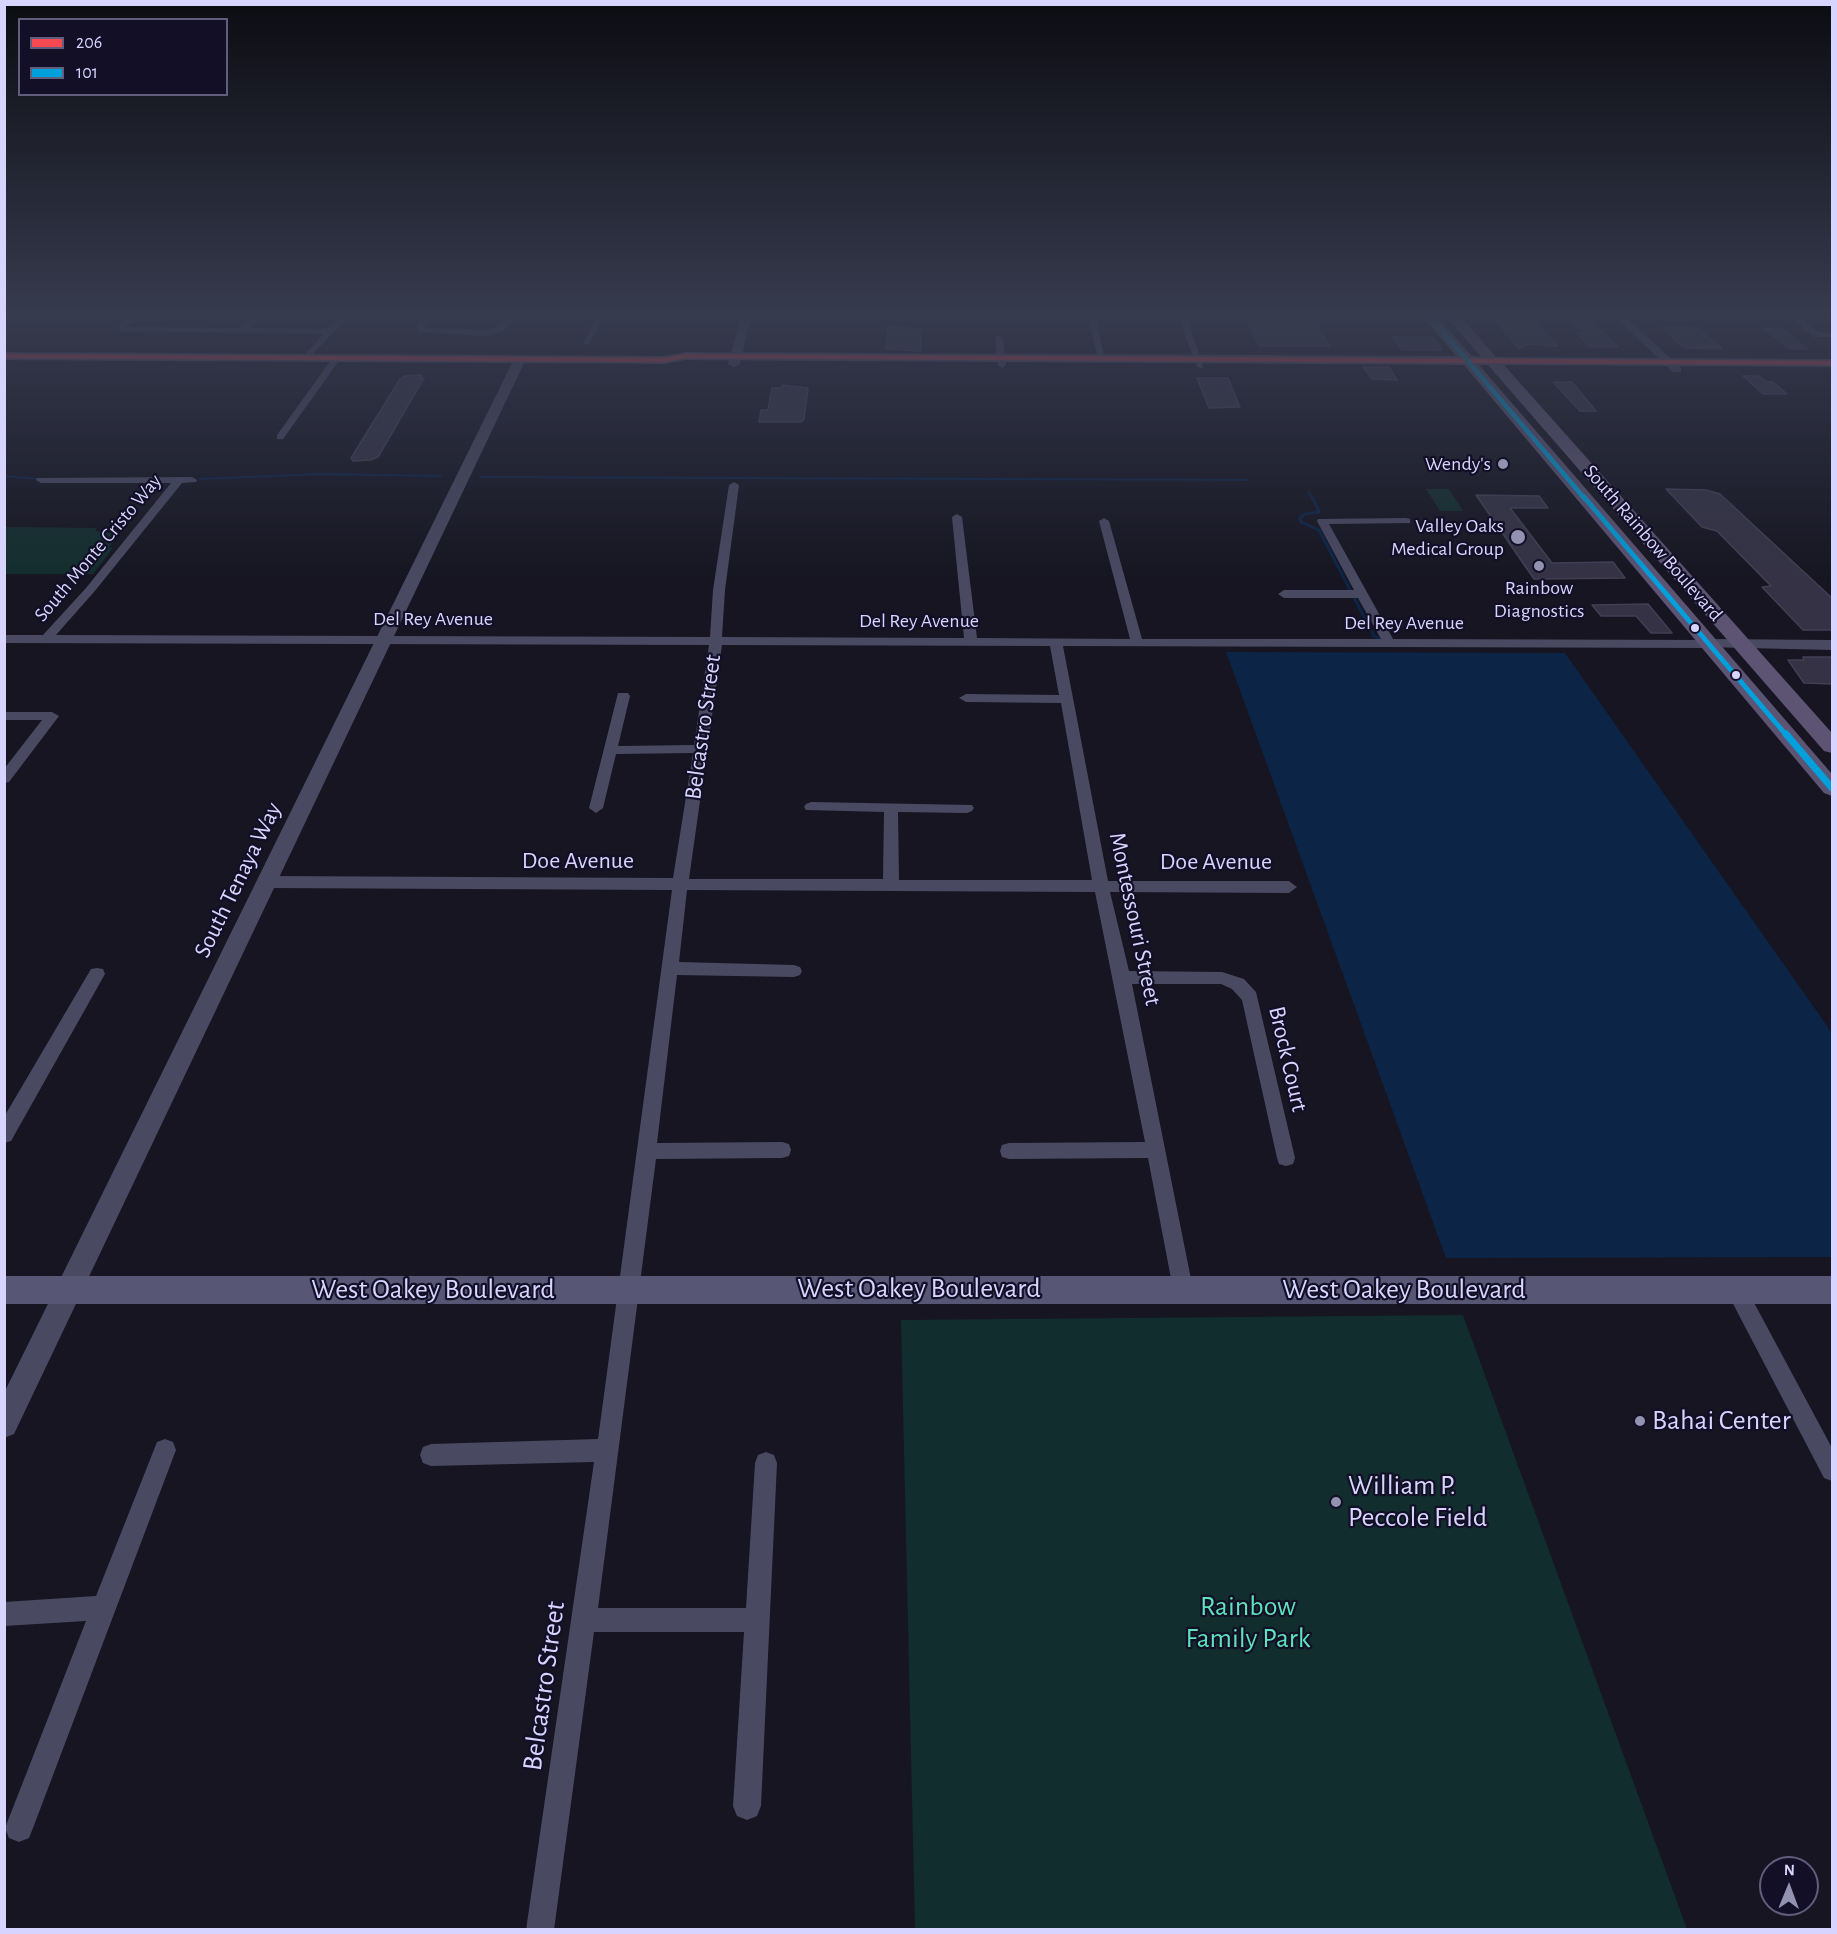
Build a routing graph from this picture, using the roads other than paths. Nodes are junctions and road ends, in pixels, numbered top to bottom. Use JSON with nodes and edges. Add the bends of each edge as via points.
{"nodes":[{"id":1,"x":304,"y":403,"type":"edge"},
{"id":2,"x":499,"y":403,"type":"edge"},
{"id":3,"x":1503,"y":403,"type":"edge"},
{"id":4,"x":1530,"y":403,"type":"edge"},
{"id":5,"x":1527,"y":431,"type":"junction"},
{"id":6,"x":280,"y":437,"type":"dead end"},
{"id":7,"x":1564,"y":474,"type":"junction"},
{"id":8,"x":1594,"y":477,"type":"junction"},
{"id":9,"x":41,"y":480,"type":"dead end"},
{"id":10,"x":178,"y":480,"type":"junction"},
{"id":11,"x":192,"y":480,"type":"dead end"},
{"id":12,"x":734,"y":485,"type":"dead end"},
{"id":13,"x":957,"y":517,"type":"dead end"},
{"id":14,"x":1406,"y":520,"type":"dead end"},
{"id":15,"x":1104,"y":521,"type":"dead end"},
{"id":16,"x":1648,"y":537,"type":"junction"},
{"id":17,"x":1284,"y":594,"type":"dead end"},
{"id":18,"x":1362,"y":594,"type":"junction"},
{"id":19,"x":4,"y":639,"type":"edge"},
{"id":20,"x":46,"y":639,"type":"junction"},
{"id":21,"x":386,"y":640,"type":"junction"},
{"id":22,"x":716,"y":641,"type":"junction"},
{"id":23,"x":970,"y":642,"type":"junction"},
{"id":24,"x":1056,"y":643,"type":"junction"},
{"id":25,"x":1137,"y":643,"type":"junction"},
{"id":26,"x":1389,"y":644,"type":"junction"},
{"id":27,"x":1709,"y":644,"type":"junction"},
{"id":28,"x":1743,"y":645,"type":"junction"},
{"id":29,"x":1833,"y":645,"type":"edge"},
{"id":30,"x":622,"y":696,"type":"dead end"},
{"id":31,"x":966,"y":698,"type":"dead end"},
{"id":32,"x":1065,"y":699,"type":"junction"},
{"id":33,"x":4,"y":716,"type":"edge"},
{"id":34,"x":1833,"y":746,"type":"edge"},
{"id":35,"x":700,"y":749,"type":"junction"},
{"id":36,"x":611,"y":750,"type":"junction"},
{"id":37,"x":4,"y":779,"type":"edge"},
{"id":38,"x":1833,"y":788,"type":"edge"},
{"id":39,"x":811,"y":807,"type":"dead end"},
{"id":40,"x":596,"y":808,"type":"dead end"},
{"id":41,"x":891,"y":808,"type":"junction"},
{"id":42,"x":967,"y":808,"type":"dead end"},
{"id":43,"x":265,"y":882,"type":"junction"},
{"id":44,"x":680,"y":885,"type":"junction"},
{"id":45,"x":891,"y":886,"type":"junction"},
{"id":46,"x":1101,"y":886,"type":"junction"},
{"id":47,"x":1289,"y":886,"type":"dead end"},
{"id":48,"x":670,"y":968,"type":"junction"},
{"id":49,"x":794,"y":971,"type":"dead end"},
{"id":50,"x":97,"y":974,"type":"dead end"},
{"id":51,"x":1122,"y":977,"type":"junction"},
{"id":52,"x":4,"y":1135,"type":"edge"},
{"id":53,"x":782,"y":1150,"type":"dead end"},
{"id":54,"x":1155,"y":1150,"type":"junction"},
{"id":55,"x":648,"y":1151,"type":"junction"},
{"id":56,"x":1009,"y":1151,"type":"dead end"},
{"id":57,"x":1287,"y":1158,"type":"dead end"},
{"id":58,"x":630,"y":1289,"type":"junction"},
{"id":59,"x":1183,"y":1289,"type":"junction"},
{"id":60,"x":4,"y":1290,"type":"edge"},
{"id":61,"x":68,"y":1290,"type":"junction"},
{"id":62,"x":1833,"y":1290,"type":"edge"},
{"id":63,"x":1737,"y":1291,"type":"junction"},
{"id":64,"x":4,"y":1424,"type":"edge"},
{"id":65,"x":165,"y":1450,"type":"dead end"},
{"id":66,"x":608,"y":1450,"type":"junction"},
{"id":67,"x":431,"y":1455,"type":"dead end"},
{"id":68,"x":766,"y":1463,"type":"dead end"},
{"id":69,"x":1833,"y":1470,"type":"edge"},
{"id":70,"x":104,"y":1608,"type":"junction"},
{"id":71,"x":4,"y":1614,"type":"edge"},
{"id":72,"x":584,"y":1620,"type":"junction"},
{"id":73,"x":758,"y":1620,"type":"junction"},
{"id":74,"x":747,"y":1806,"type":"dead end"},
{"id":75,"x":19,"y":1828,"type":"dead end"},
{"id":76,"x":540,"y":1929,"type":"edge"}],
"edges":[{"from":1,"to":6,"type":"street"},
{"from":2,"to":21,"type":"street","name":"South Tenaya Way"},
{"from":3,"to":5,"type":"main road","name":"South Rainbow Boulevard"},
{"from":4,"to":8,"type":"main road","name":"South Rainbow Boulevard"},
{"from":5,"to":7,"type":"main road","name":"South Rainbow Boulevard"},
{"from":5,"to":8,"type":"main road","via":[[1558,450],[1581,475]]},
{"from":7,"to":16,"type":"main road","via":[[1579,479],[1617,520]]},
{"from":7,"to":27,"type":"main road","name":"South Rainbow Boulevard"},
{"from":8,"to":16,"type":"main road","name":"South Rainbow Boulevard"},
{"from":9,"to":10,"type":"street"},
{"from":10,"to":11,"type":"street"},
{"from":10,"to":20,"type":"street","name":"South Monte Cristo Way"},
{"from":12,"to":22,"type":"street","name":"Belcastro Street"},
{"from":13,"to":23,"type":"street"},
{"from":14,"to":18,"type":"street","via":[[1322,521]]},
{"from":15,"to":25,"type":"street"},
{"from":16,"to":28,"type":"main road","name":"South Rainbow Boulevard"},
{"from":17,"to":18,"type":"street"},
{"from":18,"to":26,"type":"street"},
{"from":19,"to":20,"type":"street","name":"Del Rey Avenue"},
{"from":20,"to":21,"type":"street","name":"Del Rey Avenue"},
{"from":21,"to":22,"type":"street","name":"Del Rey Avenue"},
{"from":21,"to":43,"type":"street","name":"South Tenaya Way"},
{"from":22,"to":23,"type":"street","name":"Del Rey Avenue"},
{"from":22,"to":35,"type":"street","name":"Belcastro Street"},
{"from":23,"to":24,"type":"street","name":"Del Rey Avenue"},
{"from":24,"to":25,"type":"street","name":"Del Rey Avenue"},
{"from":24,"to":32,"type":"street","name":"Montessouri Street"},
{"from":25,"to":26,"type":"street","name":"Del Rey Avenue"},
{"from":26,"to":27,"type":"street","name":"Del Rey Avenue"},
{"from":27,"to":28,"type":"street","name":"Del Rey Avenue"},
{"from":27,"to":38,"type":"main road","name":"South Rainbow Boulevard"},
{"from":28,"to":29,"type":"street","name":"Del Rey Avenue"},
{"from":28,"to":34,"type":"main road","name":"South Rainbow Boulevard"},
{"from":30,"to":36,"type":"street"},
{"from":31,"to":32,"type":"street"},
{"from":32,"to":46,"type":"street","name":"Montessouri Street"},
{"from":33,"to":37,"type":"street","via":[[52,716]]},
{"from":35,"to":36,"type":"street"},
{"from":35,"to":44,"type":"street","name":"Belcastro Street"},
{"from":36,"to":40,"type":"street"},
{"from":39,"to":41,"type":"street"},
{"from":41,"to":42,"type":"street"},
{"from":41,"to":45,"type":"street"},
{"from":43,"to":44,"type":"street","name":"Doe Avenue"},
{"from":43,"to":61,"type":"street","name":"South Tenaya Way"},
{"from":44,"to":45,"type":"street","name":"Doe Avenue"},
{"from":44,"to":48,"type":"street","name":"Belcastro Street"},
{"from":45,"to":46,"type":"street","name":"Doe Avenue"},
{"from":46,"to":47,"type":"street","name":"Doe Avenue"},
{"from":46,"to":51,"type":"street","name":"Montessouri Street"},
{"from":48,"to":49,"type":"street"},
{"from":48,"to":55,"type":"street","name":"Belcastro Street"},
{"from":50,"to":52,"type":"street"},
{"from":51,"to":54,"type":"street","name":"Montessouri Street"},
{"from":51,"to":57,"type":"street","name":"Brock Court","via":[[1222,978],[1244,990],[1250,997]]},
{"from":53,"to":55,"type":"street"},
{"from":54,"to":56,"type":"street"},
{"from":54,"to":59,"type":"street","name":"Montessouri Street"},
{"from":55,"to":58,"type":"street","name":"Belcastro Street"},
{"from":58,"to":59,"type":"main road","name":"West Oakey Boulevard"},
{"from":58,"to":61,"type":"main road","name":"West Oakey Boulevard"},
{"from":58,"to":66,"type":"street","name":"Belcastro Street"},
{"from":59,"to":63,"type":"main road","name":"West Oakey Boulevard"},
{"from":60,"to":61,"type":"main road","name":"West Oakey Boulevard"},
{"from":61,"to":64,"type":"street","name":"South Tenaya Way"},
{"from":62,"to":63,"type":"main road","name":"West Oakey Boulevard"},
{"from":63,"to":69,"type":"street"},
{"from":65,"to":70,"type":"street"},
{"from":66,"to":67,"type":"street"},
{"from":66,"to":72,"type":"street","name":"Belcastro Street"},
{"from":68,"to":73,"type":"street"},
{"from":70,"to":71,"type":"street"},
{"from":70,"to":75,"type":"street"},
{"from":72,"to":73,"type":"street"},
{"from":72,"to":76,"type":"street","name":"Belcastro Street"},
{"from":73,"to":74,"type":"street"}]}
